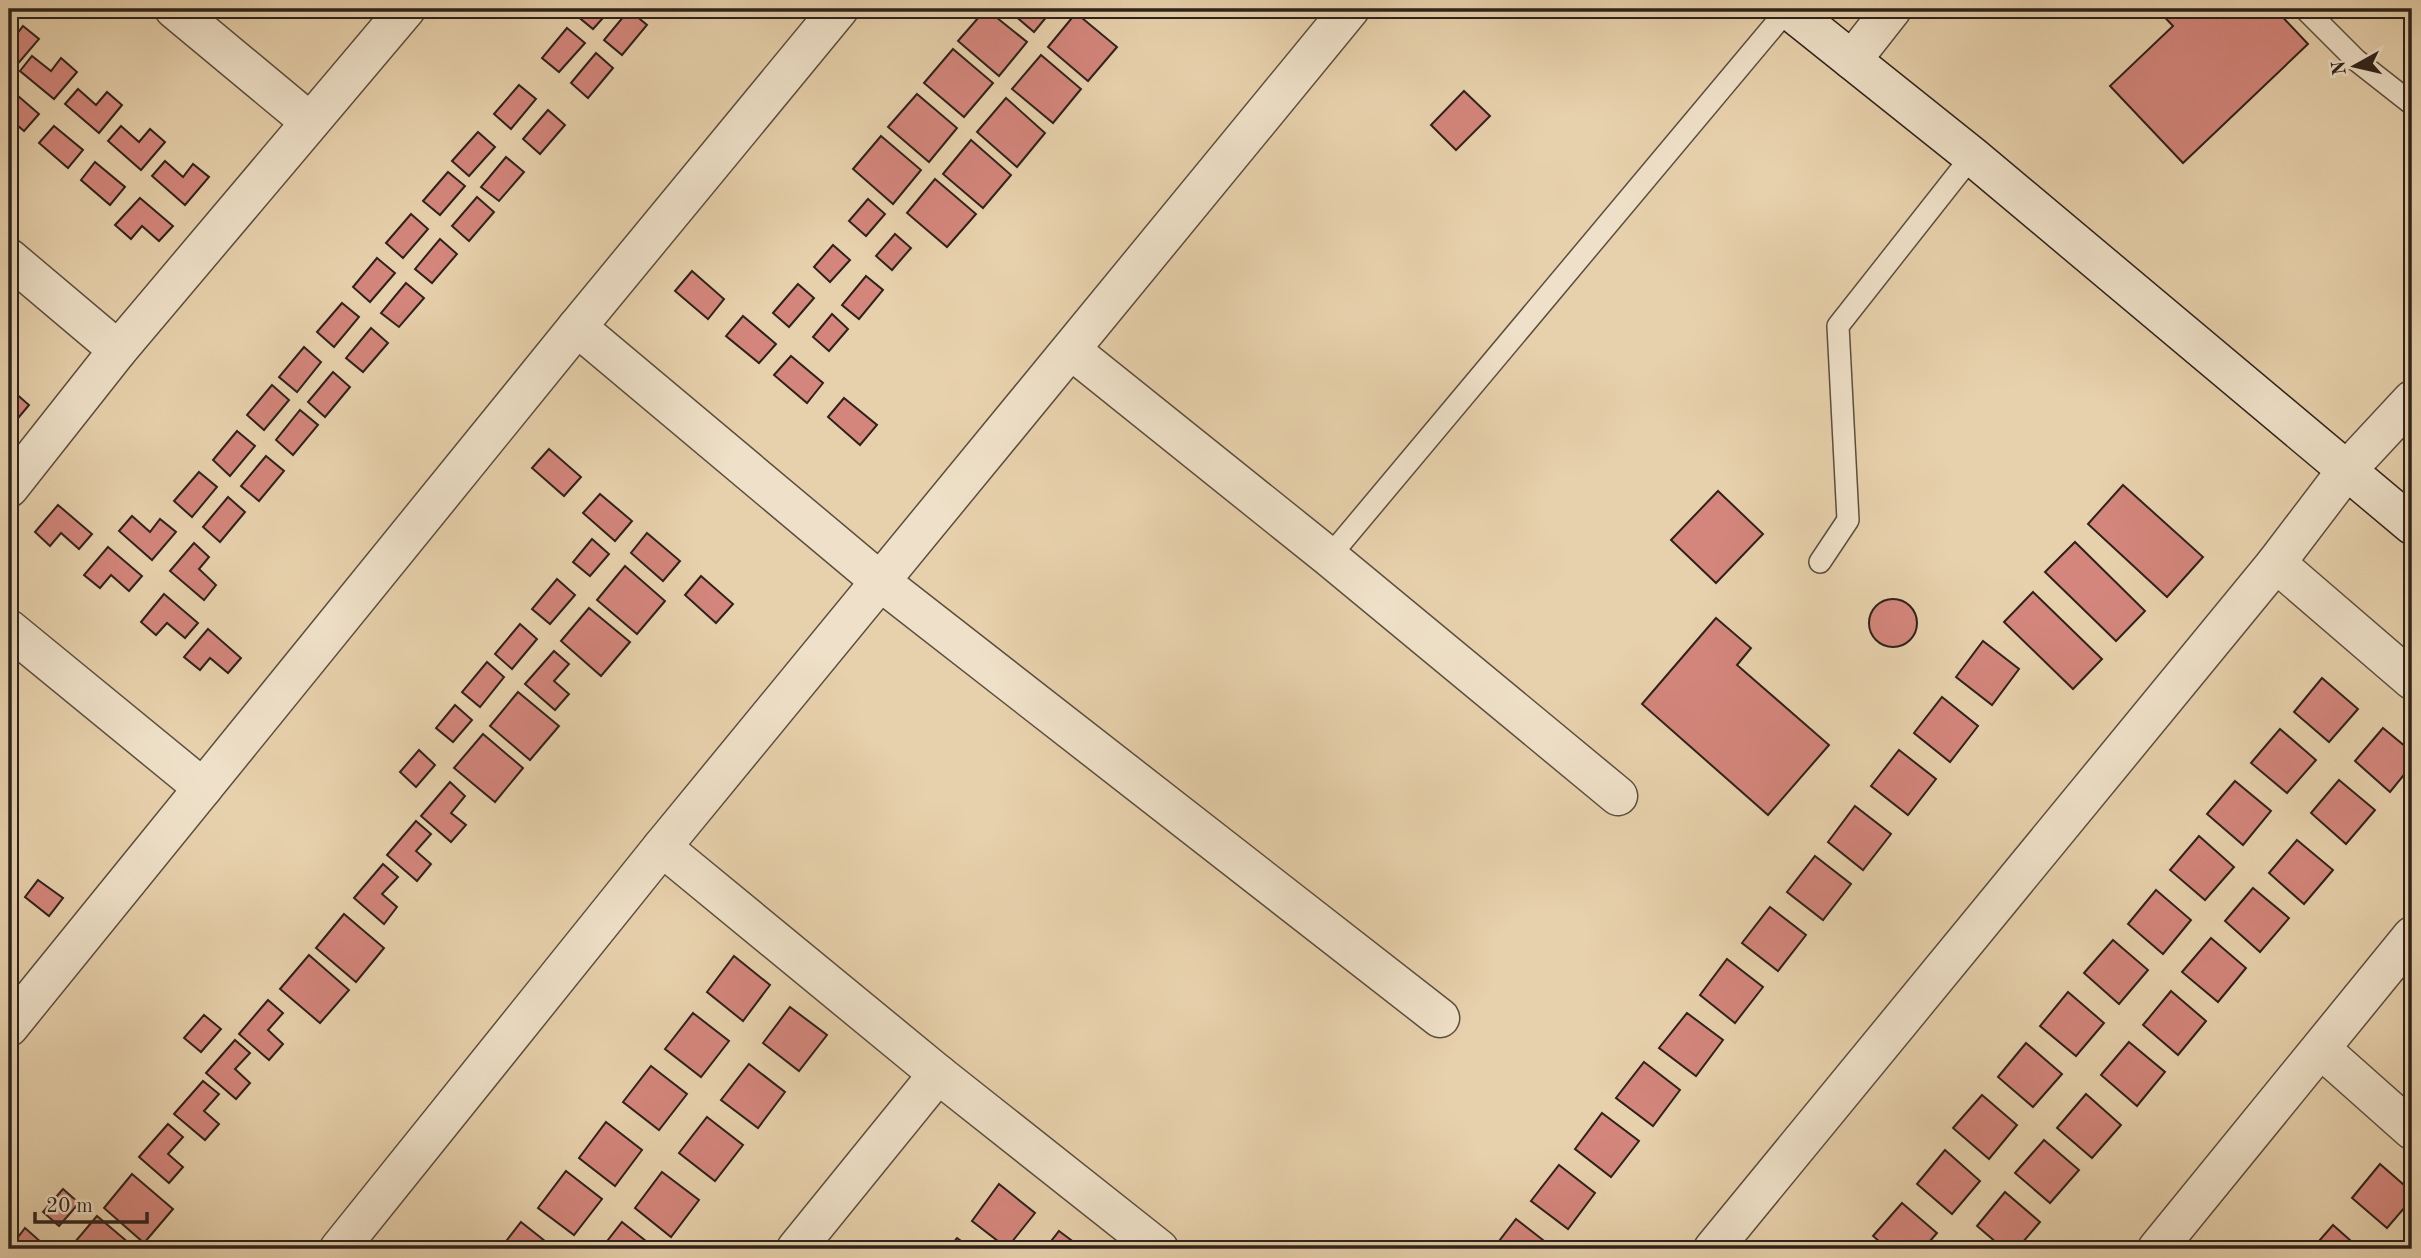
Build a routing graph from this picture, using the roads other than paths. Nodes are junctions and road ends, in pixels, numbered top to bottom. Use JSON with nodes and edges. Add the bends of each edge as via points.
{"nodes":[{"id":1,"x":174,"y":9,"type":"edge"},
{"id":2,"x":406,"y":9,"type":"edge"},
{"id":3,"x":839,"y":9,"type":"edge"},
{"id":4,"x":1350,"y":9,"type":"edge"},
{"id":5,"x":1788,"y":9,"type":"edge"},
{"id":6,"x":1892,"y":9,"type":"edge"},
{"id":7,"x":2305,"y":9,"type":"edge"},
{"id":8,"x":1852,"y":60,"type":"junction"},
{"id":9,"x":2412,"y":104,"type":"edge"},
{"id":10,"x":310,"y":122,"type":"junction"},
{"id":11,"x":1972,"y":156,"type":"junction"},
{"id":12,"x":9,"y":258,"type":"edge"},
{"id":13,"x":577,"y":327,"type":"junction"},
{"id":14,"x":118,"y":350,"type":"junction"},
{"id":15,"x":1071,"y":350,"type":"junction"},
{"id":16,"x":2412,"y":400,"type":"edge"},
{"id":17,"x":2346,"y":471,"type":"junction"},
{"id":18,"x":9,"y":488,"type":"edge"},
{"id":19,"x":2412,"y":525,"type":"edge"},
{"id":20,"x":1329,"y":557,"type":"junction"},
{"id":21,"x":1820,"y":562,"type":"dead end"},
{"id":22,"x":2276,"y":563,"type":"junction"},
{"id":23,"x":881,"y":582,"type":"junction"},
{"id":24,"x":9,"y":629,"type":"edge"},
{"id":25,"x":2412,"y":680,"type":"edge"},
{"id":26,"x":203,"y":788,"type":"junction"},
{"id":27,"x":1618,"y":796,"type":"dead end"},
{"id":28,"x":662,"y":847,"type":"junction"},
{"id":29,"x":2412,"y":936,"type":"edge"},
{"id":30,"x":1440,"y":1018,"type":"dead end"},
{"id":31,"x":10,"y":1024,"type":"edge"},
{"id":32,"x":2322,"y":1050,"type":"junction"},
{"id":33,"x":938,"y":1074,"type":"junction"},
{"id":34,"x":2412,"y":1130,"type":"edge"},
{"id":35,"x":339,"y":1249,"type":"edge"},
{"id":36,"x":796,"y":1249,"type":"edge"},
{"id":37,"x":1159,"y":1249,"type":"edge"},
{"id":38,"x":1713,"y":1249,"type":"edge"},
{"id":39,"x":2157,"y":1249,"type":"edge"}],
"edges":[{"from":1,"to":10,"type":"street"},
{"from":2,"to":10,"type":"street"},
{"from":3,"to":13,"type":"street"},
{"from":4,"to":15,"type":"street"},
{"from":5,"to":8,"type":"street"},
{"from":5,"to":20,"type":"lane"},
{"from":6,"to":8,"type":"street"},
{"from":7,"to":9,"type":"lane","via":[[2356,60]]},
{"from":8,"to":11,"type":"street"},
{"from":10,"to":14,"type":"street"},
{"from":11,"to":17,"type":"street"},
{"from":11,"to":21,"type":"lane","via":[[1838,326],[1848,520]]},
{"from":12,"to":14,"type":"street"},
{"from":13,"to":23,"type":"street"},
{"from":13,"to":26,"type":"street"},
{"from":14,"to":18,"type":"street"},
{"from":15,"to":20,"type":"street"},
{"from":15,"to":23,"type":"street"},
{"from":16,"to":17,"type":"street"},
{"from":17,"to":19,"type":"street"},
{"from":17,"to":22,"type":"street"},
{"from":20,"to":27,"type":"street"},
{"from":22,"to":25,"type":"street"},
{"from":22,"to":38,"type":"street"},
{"from":23,"to":28,"type":"street"},
{"from":23,"to":30,"type":"street"},
{"from":24,"to":26,"type":"street"},
{"from":26,"to":31,"type":"street"},
{"from":28,"to":33,"type":"street"},
{"from":28,"to":35,"type":"street"},
{"from":29,"to":32,"type":"street"},
{"from":32,"to":34,"type":"street"},
{"from":32,"to":39,"type":"street"},
{"from":33,"to":36,"type":"street"},
{"from":33,"to":37,"type":"street"}]}
